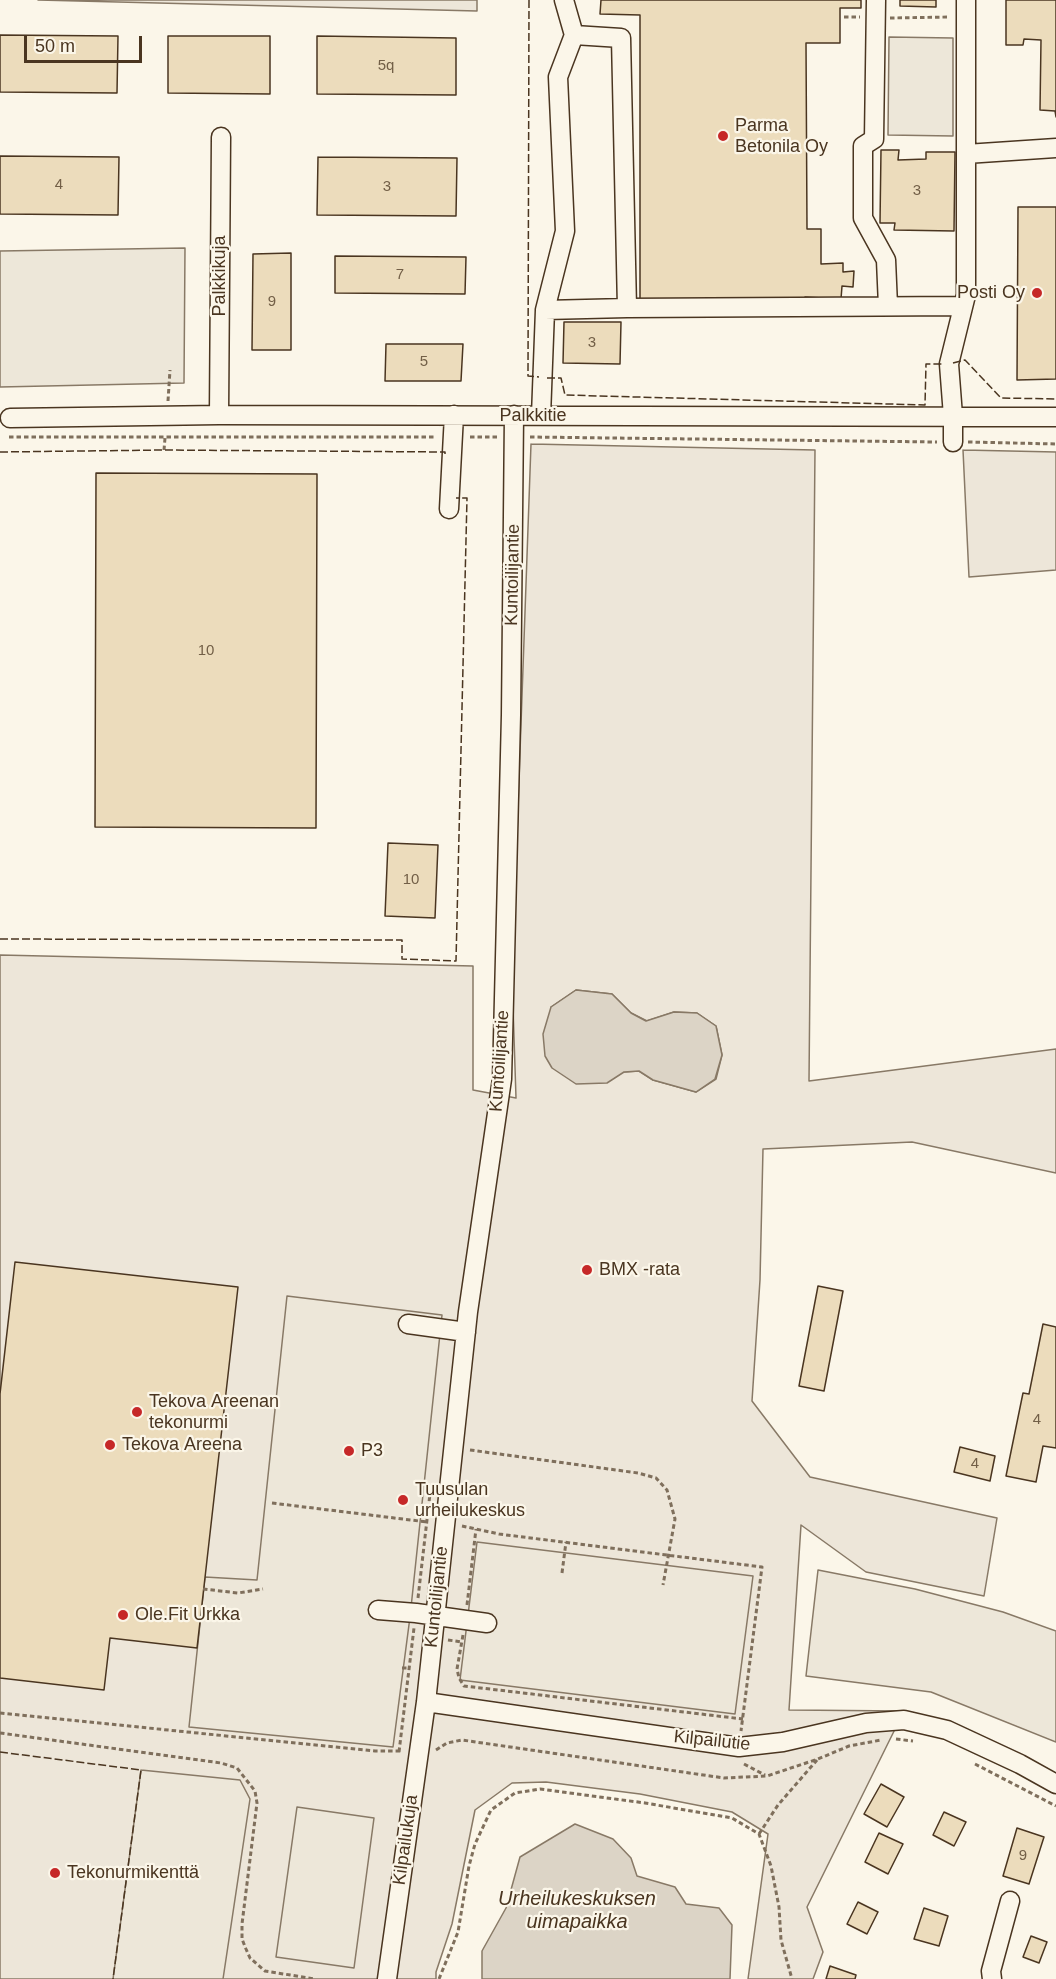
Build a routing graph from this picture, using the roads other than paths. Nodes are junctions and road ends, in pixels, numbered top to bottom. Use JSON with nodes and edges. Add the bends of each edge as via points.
{"nodes":[{"id":1,"x":564,"y":0,"type":"edge"},
{"id":2,"x":876,"y":9,"type":"edge"},
{"id":3,"x":966,"y":9,"type":"edge"},
{"id":4,"x":574,"y":35,"type":"junction"},
{"id":5,"x":221,"y":137,"type":"dead end"},
{"id":6,"x":1056,"y":148,"type":"edge"},
{"id":7,"x":966,"y":154,"type":"junction"},
{"id":8,"x":888,"y":306,"type":"junction"},
{"id":9,"x":963,"y":306,"type":"junction"},
{"id":10,"x":627,"y":308,"type":"junction"},
{"id":11,"x":544,"y":310,"type":"junction"},
{"id":12,"x":219,"y":415,"type":"junction"},
{"id":13,"x":514,"y":415,"type":"junction"},
{"id":14,"x":454,"y":416,"type":"junction"},
{"id":15,"x":541,"y":416,"type":"junction"},
{"id":16,"x":953,"y":416,"type":"junction"},
{"id":17,"x":1056,"y":417,"type":"edge"},
{"id":18,"x":10,"y":427,"type":"road end"},
{"id":19,"x":953,"y":442,"type":"road end"},
{"id":20,"x":449,"y":509,"type":"dead end"},
{"id":21,"x":408,"y":1324,"type":"dead end"},
{"id":22,"x":466,"y":1332,"type":"junction"},
{"id":23,"x":378,"y":1610,"type":"dead end"},
{"id":24,"x":435,"y":1616,"type":"junction"},
{"id":25,"x":487,"y":1623,"type":"dead end"},
{"id":26,"x":426,"y":1702,"type":"junction"},
{"id":27,"x":1056,"y":1784,"type":"edge"},
{"id":28,"x":1010,"y":1901,"type":"dead end"},
{"id":29,"x":387,"y":1979,"type":"edge"},
{"id":30,"x":992,"y":1979,"type":"edge"}],
"edges":[{"from":1,"to":4,"type":"street"},
{"from":2,"to":8,"type":"street","via":[[873,138],[863,146],[863,218],[885,260]]},
{"from":3,"to":7,"type":"street"},
{"from":4,"to":10,"type":"street","via":[[621,38]]},
{"from":4,"to":11,"type":"street","via":[[558,77],[565,231]]},
{"from":5,"to":12,"type":"street","name":"Palkkikuja"},
{"from":6,"to":7,"type":"street"},
{"from":7,"to":9,"type":"street"},
{"from":8,"to":9,"type":"street"},
{"from":8,"to":10,"type":"street"},
{"from":9,"to":16,"type":"street","via":[[948,364]]},
{"from":10,"to":11,"type":"street"},
{"from":11,"to":15,"type":"street"},
{"from":12,"to":14,"type":"street","name":"Palkkitie"},
{"from":12,"to":18,"type":"street","name":"Palkkitie"},
{"from":13,"to":14,"type":"street","name":"Palkkitie"},
{"from":13,"to":15,"type":"street","name":"Palkkitie"},
{"from":13,"to":22,"type":"street","name":"Kuntoilijantie","via":[[502,1079]]},
{"from":14,"to":20,"type":"street"},
{"from":15,"to":16,"type":"street","name":"Palkkitie"},
{"from":16,"to":17,"type":"street","name":"Palkkitie"},
{"from":16,"to":19,"type":"street"},
{"from":21,"to":22,"type":"street"},
{"from":22,"to":24,"type":"street","name":"Kuntoilijantie","via":[[463,1425]]},
{"from":23,"to":24,"type":"street"},
{"from":24,"to":25,"type":"street"},
{"from":24,"to":26,"type":"street","name":"Kuntoilijantie"},
{"from":26,"to":27,"type":"street","name":"Kilpailutie","via":[[739,1747],[783,1742],[866,1723],[904,1720],[947,1730]]},
{"from":26,"to":29,"type":"street","name":"Kilpailukuja"},
{"from":28,"to":30,"type":"street"}]}
